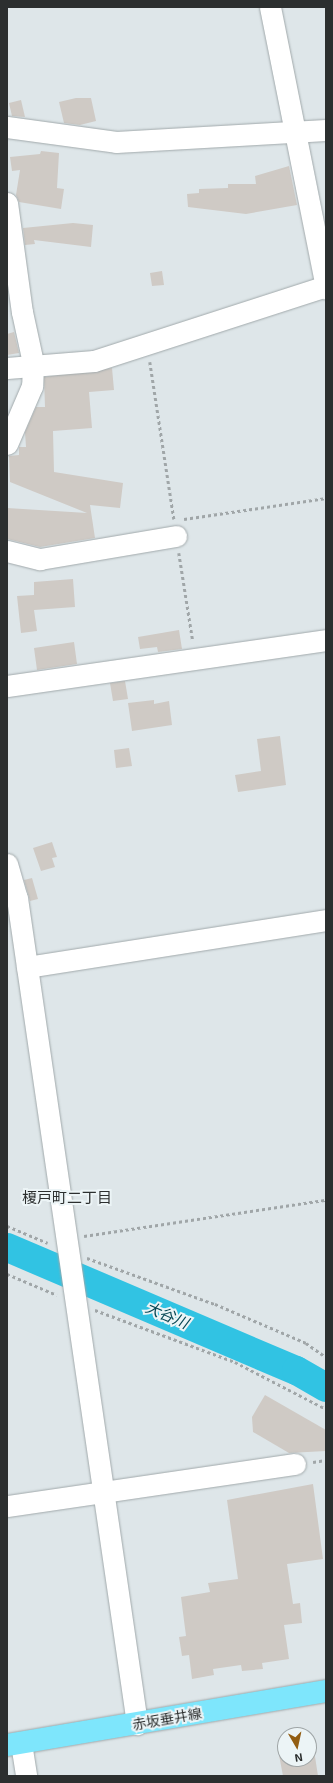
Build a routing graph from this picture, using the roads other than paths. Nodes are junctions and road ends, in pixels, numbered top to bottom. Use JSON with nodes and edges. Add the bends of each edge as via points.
{"nodes":[{"id":1,"x":270,"y":7,"type":"edge"},
{"id":2,"x":7,"y":127,"type":"edge"},
{"id":3,"x":326,"y":130,"type":"edge"},
{"id":4,"x":296,"y":132,"type":"junction"},
{"id":5,"x":7,"y":203,"type":"edge"},
{"id":6,"x":326,"y":287,"type":"edge"},
{"id":7,"x":33,"y":363,"type":"junction"},
{"id":8,"x":7,"y":368,"type":"edge"},
{"id":9,"x":7,"y":444,"type":"edge"},
{"id":10,"x":175,"y":528,"type":"road end"},
{"id":11,"x":7,"y":551,"type":"edge"},
{"id":12,"x":326,"y":640,"type":"edge"},
{"id":13,"x":7,"y":686,"type":"edge"},
{"id":14,"x":7,"y":864,"type":"edge"},
{"id":15,"x":326,"y":920,"type":"edge"},
{"id":16,"x":27,"y":967,"type":"junction"},
{"id":17,"x":295,"y":1464,"type":"dead end"},
{"id":18,"x":102,"y":1492,"type":"junction"},
{"id":19,"x":7,"y":1506,"type":"edge"},
{"id":20,"x":326,"y":1691,"type":"edge"},
{"id":21,"x":137,"y":1724,"type":"junction"},
{"id":22,"x":14,"y":1744,"type":"edge"},
{"id":23,"x":26,"y":1776,"type":"edge"}],
"edges":[{"from":1,"to":4,"type":"street"},
{"from":2,"to":4,"type":"street","via":[[116,142]]},
{"from":3,"to":4,"type":"street"},
{"from":4,"to":6,"type":"street"},
{"from":5,"to":7,"type":"street","via":[[22,312]]},
{"from":6,"to":7,"type":"street","via":[[94,361]]},
{"from":7,"to":8,"type":"street"},
{"from":7,"to":9,"type":"street","via":[[32,386]]},
{"from":10,"to":11,"type":"street","via":[[40,559]]},
{"from":12,"to":13,"type":"street"},
{"from":14,"to":16,"type":"street","via":[[17,898]]},
{"from":15,"to":16,"type":"street"},
{"from":16,"to":18,"type":"street"},
{"from":17,"to":18,"type":"street"},
{"from":18,"to":19,"type":"street"},
{"from":18,"to":21,"type":"street"},
{"from":20,"to":21,"type":"main road","name":"赤坂垂井線"},
{"from":21,"to":22,"type":"main road","name":"赤坂垂井線"},
{"from":22,"to":23,"type":"street"}]}
